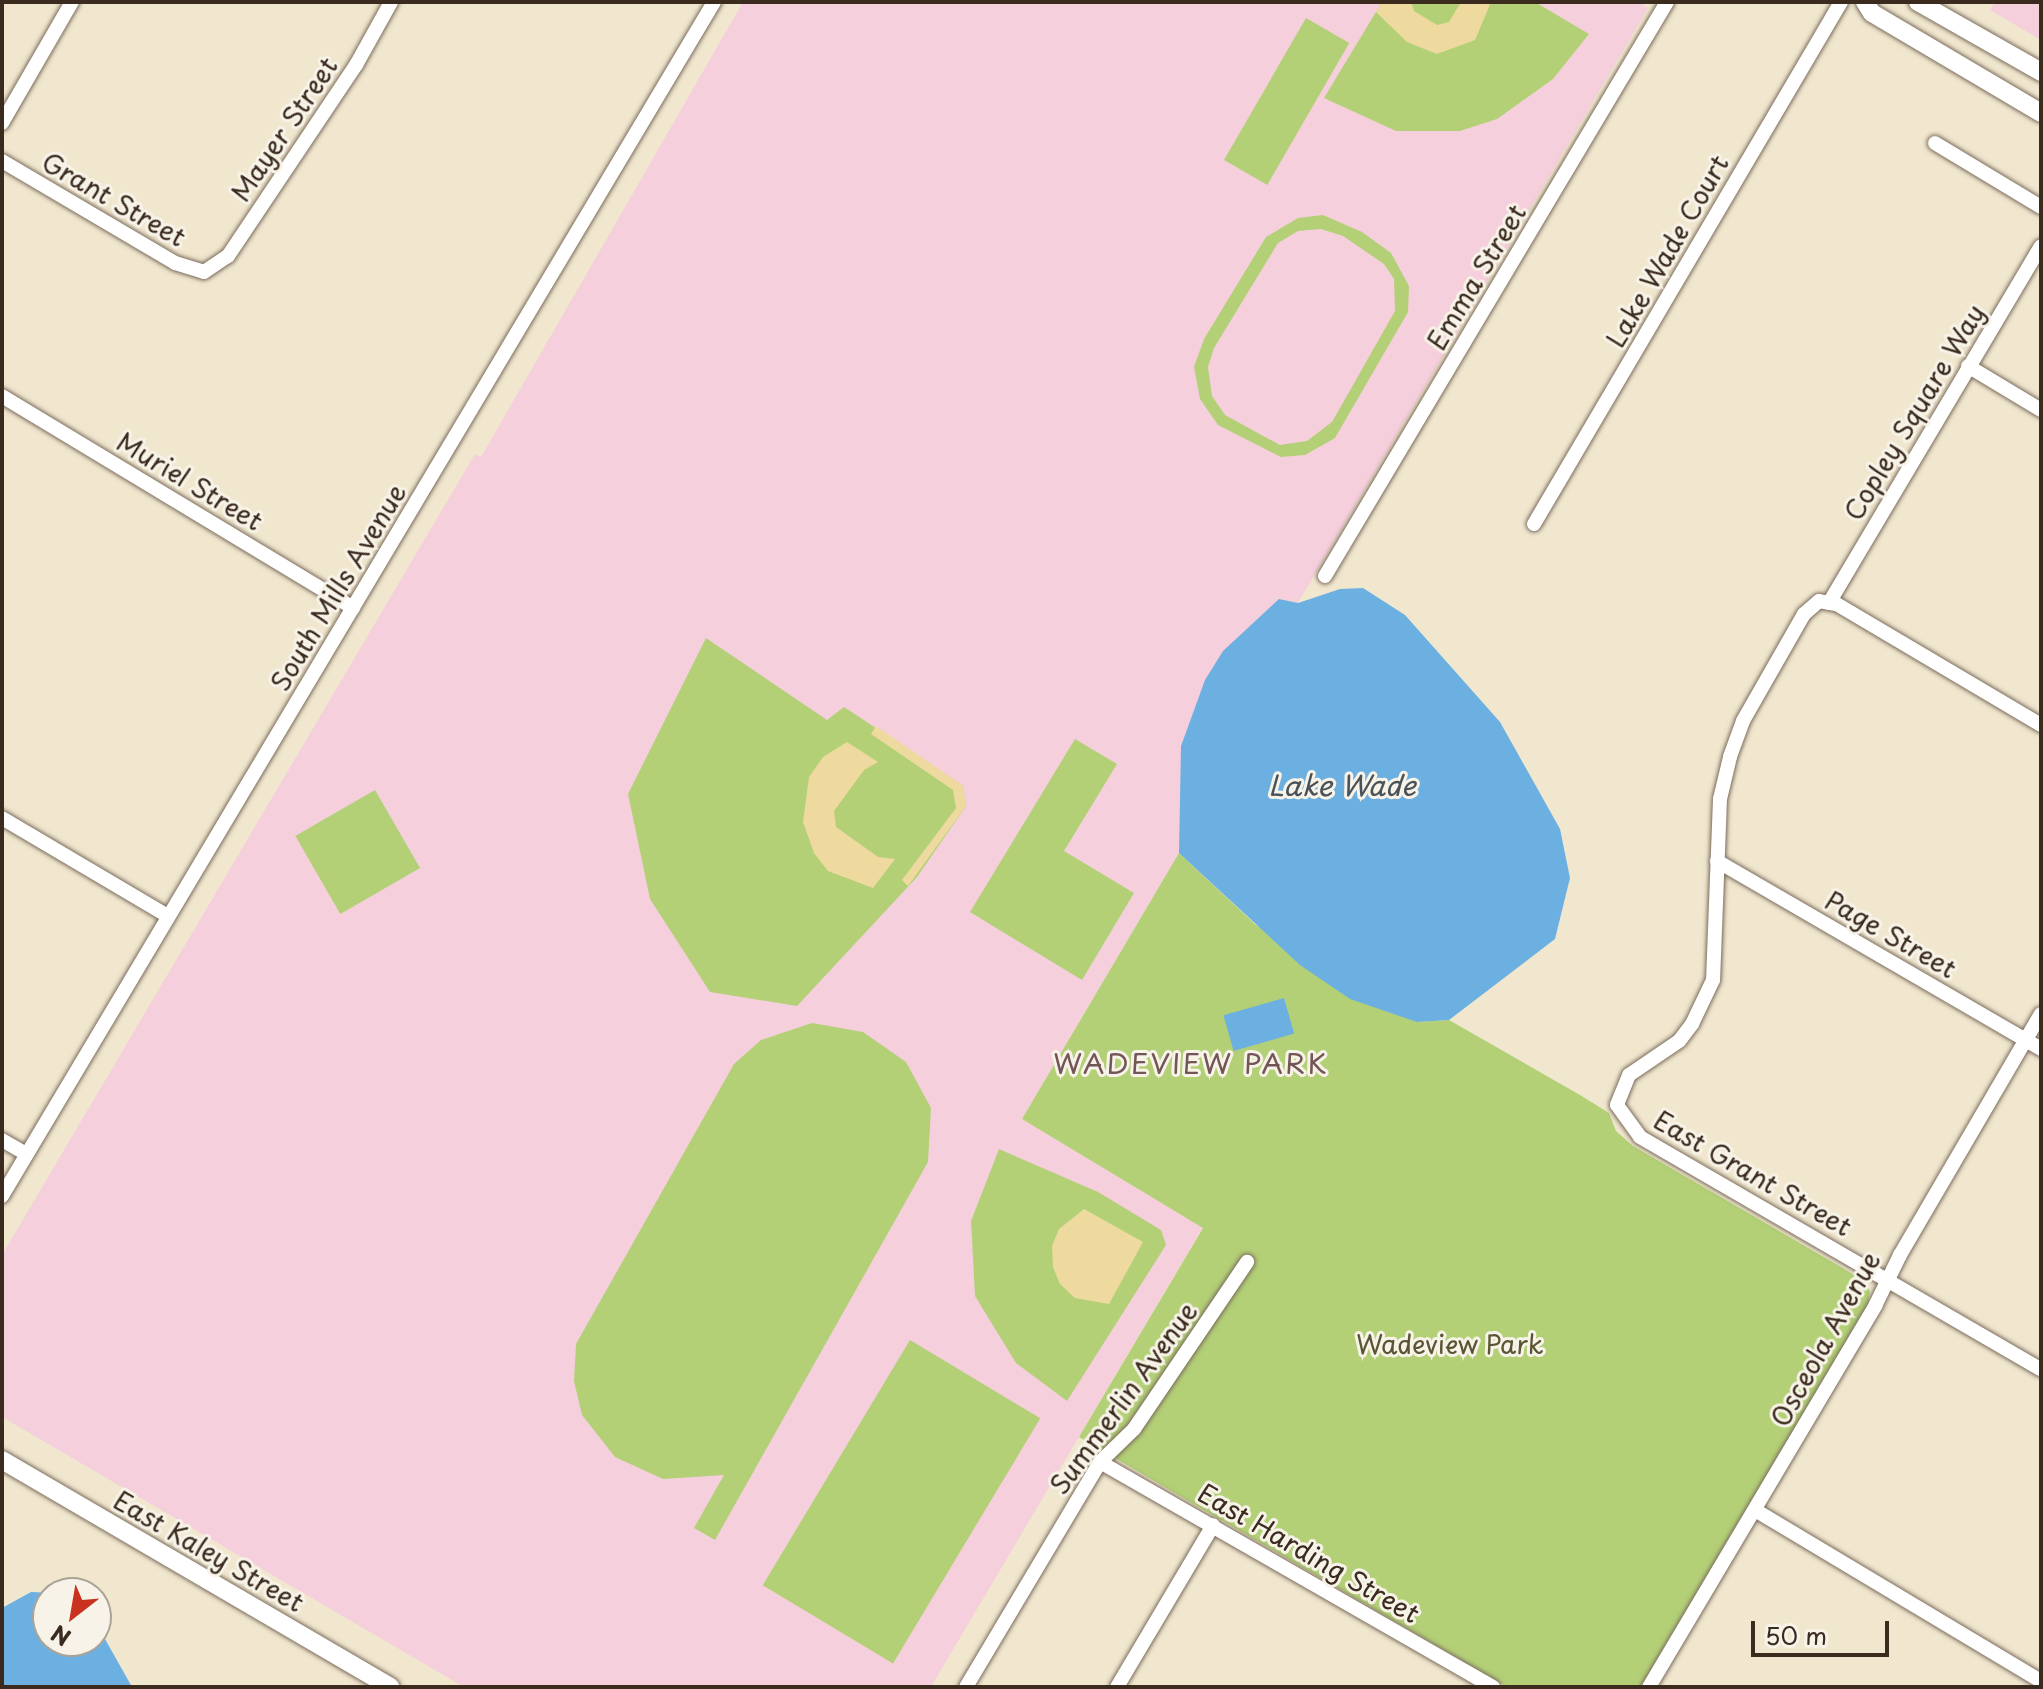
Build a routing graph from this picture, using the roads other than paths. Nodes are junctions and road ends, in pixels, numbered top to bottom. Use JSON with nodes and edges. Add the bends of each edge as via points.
{"nodes":[{"id":1,"x":72,"y":2,"type":"edge"},
{"id":2,"x":391,"y":2,"type":"edge"},
{"id":3,"x":714,"y":2,"type":"edge"},
{"id":4,"x":1667,"y":2,"type":"edge"},
{"id":5,"x":1841,"y":2,"type":"edge"},
{"id":6,"x":1865,"y":2,"type":"edge"},
{"id":7,"x":1918,"y":2,"type":"edge"},
{"id":8,"x":2041,"y":72,"type":"edge"},
{"id":9,"x":2041,"y":113,"type":"edge"},
{"id":10,"x":2,"y":123,"type":"edge"},
{"id":11,"x":1935,"y":143,"type":"dead end"},
{"id":12,"x":2,"y":161,"type":"edge"},
{"id":13,"x":2041,"y":207,"type":"edge"},
{"id":14,"x":2041,"y":246,"type":"edge"},
{"id":15,"x":204,"y":272,"type":"joint"},
{"id":16,"x":1968,"y":366,"type":"junction"},
{"id":17,"x":2,"y":396,"type":"edge"},
{"id":18,"x":2041,"y":410,"type":"edge"},
{"id":19,"x":1534,"y":524,"type":"dead end"},
{"id":20,"x":1325,"y":576,"type":"dead end"},
{"id":21,"x":1824,"y":602,"type":"junction"},
{"id":22,"x":353,"y":608,"type":"junction"},
{"id":23,"x":2041,"y":725,"type":"edge"},
{"id":24,"x":2,"y":818,"type":"edge"},
{"id":25,"x":1717,"y":861,"type":"junction"},
{"id":26,"x":168,"y":916,"type":"junction"},
{"id":27,"x":2041,"y":1014,"type":"edge"},
{"id":28,"x":2025,"y":1040,"type":"junction"},
{"id":29,"x":2041,"y":1049,"type":"edge"},
{"id":30,"x":2,"y":1140,"type":"edge"},
{"id":31,"x":26,"y":1154,"type":"junction"},
{"id":32,"x":2,"y":1196,"type":"edge"},
{"id":33,"x":1247,"y":1262,"type":"dead end"},
{"id":34,"x":1888,"y":1279,"type":"junction"},
{"id":35,"x":2041,"y":1369,"type":"edge"},
{"id":36,"x":2,"y":1460,"type":"edge"},
{"id":37,"x":1100,"y":1462,"type":"junction"},
{"id":38,"x":1755,"y":1510,"type":"junction"},
{"id":39,"x":1213,"y":1525,"type":"junction"},
{"id":40,"x":2041,"y":1681,"type":"edge"},
{"id":41,"x":390,"y":1687,"type":"edge"},
{"id":42,"x":966,"y":1687,"type":"edge"},
{"id":43,"x":1117,"y":1687,"type":"edge"},
{"id":44,"x":1493,"y":1687,"type":"edge"},
{"id":45,"x":1649,"y":1687,"type":"edge"}],
"edges":[{"from":1,"to":10,"type":"street"},
{"from":2,"to":15,"type":"street","name":"Mayer Street","via":[[356,65],[228,256]]},
{"from":3,"to":22,"type":"street","name":"South Mills Avenue"},
{"from":4,"to":20,"type":"street","name":"Emma Street"},
{"from":5,"to":19,"type":"street","name":"Lake Wade Court"},
{"from":6,"to":9,"type":"street","via":[[1872,13]]},
{"from":7,"to":8,"type":"street"},
{"from":11,"to":13,"type":"street"},
{"from":12,"to":15,"type":"street","name":"Grant Street","via":[[175,263]]},
{"from":14,"to":16,"type":"street","name":"Copley Square Way"},
{"from":16,"to":18,"type":"street"},
{"from":16,"to":21,"type":"street","name":"Copley Square Way"},
{"from":17,"to":22,"type":"street","name":"Muriel Street"},
{"from":21,"to":23,"type":"street"},
{"from":21,"to":25,"type":"street","via":[[1804,614],[1743,721],[1720,799]]},
{"from":22,"to":26,"type":"street","name":"South Mills Avenue"},
{"from":24,"to":26,"type":"street"},
{"from":25,"to":28,"type":"street","name":"Page Street"},
{"from":25,"to":34,"type":"street","name":"East Grant Street","via":[[1716,961],[1703,1005],[1679,1041],[1629,1075],[1617,1105],[1640,1137]]},
{"from":26,"to":31,"type":"street","name":"South Mills Avenue"},
{"from":27,"to":28,"type":"street","name":"Osceola Avenue"},
{"from":28,"to":29,"type":"street","name":"Page Street"},
{"from":28,"to":34,"type":"street","name":"Osceola Avenue"},
{"from":30,"to":31,"type":"street"},
{"from":31,"to":32,"type":"street","name":"South Mills Avenue"},
{"from":33,"to":37,"type":"street","name":"Summerlin Avenue","via":[[1134,1429]]},
{"from":34,"to":35,"type":"street","name":"East Grant Street"},
{"from":34,"to":38,"type":"street","name":"Osceola Avenue"},
{"from":36,"to":41,"type":"street","name":"East Kaley Street"},
{"from":37,"to":39,"type":"street","name":"East Harding Street"},
{"from":37,"to":42,"type":"street","name":"Summerlin Avenue"},
{"from":38,"to":40,"type":"street"},
{"from":38,"to":45,"type":"street","name":"Osceola Avenue"},
{"from":39,"to":43,"type":"street"},
{"from":39,"to":44,"type":"street","name":"East Harding Street"}]}
